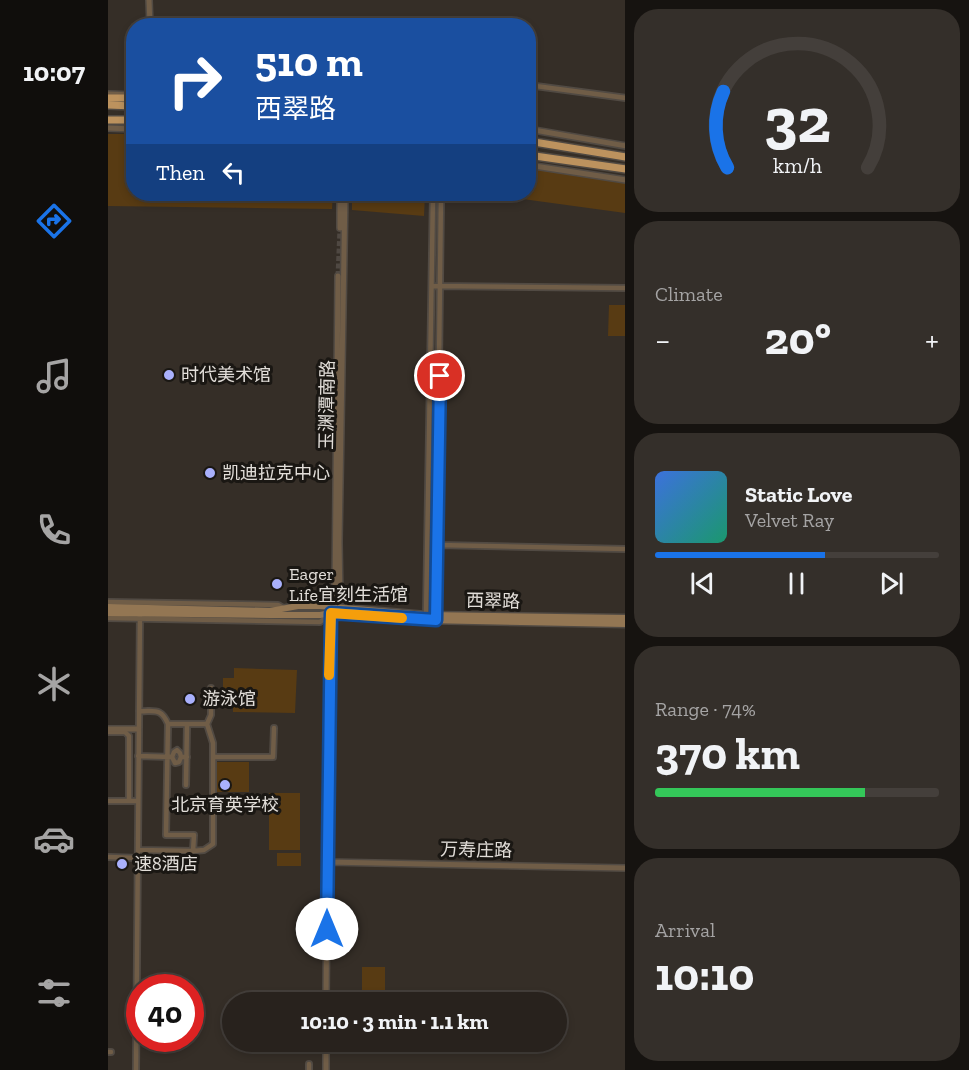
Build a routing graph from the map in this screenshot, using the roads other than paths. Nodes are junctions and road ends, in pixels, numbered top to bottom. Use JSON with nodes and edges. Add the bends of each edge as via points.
{"nodes":[{"id":1,"x":149,"y":0,"type":"edge"},
{"id":2,"x":150,"y":18,"type":"edge"},
{"id":3,"x":536,"y":86,"type":"edge"},
{"id":4,"x":108,"y":96,"type":"edge"},
{"id":5,"x":625,"y":98,"type":"edge"},
{"id":6,"x":126,"y":100,"type":"edge"},
{"id":7,"x":126,"y":102,"type":"edge"},
{"id":8,"x":108,"y":105,"type":"edge"},
{"id":9,"x":108,"y":120,"type":"edge"},
{"id":10,"x":126,"y":120,"type":"edge"},
{"id":11,"x":108,"y":128,"type":"edge"},
{"id":12,"x":126,"y":129,"type":"edge"},
{"id":13,"x":536,"y":130,"type":"edge"},
{"id":14,"x":536,"y":143,"type":"edge"},
{"id":15,"x":625,"y":146,"type":"edge"},
{"id":16,"x":536,"y":156,"type":"edge"},
{"id":17,"x":625,"y":157,"type":"edge"},
{"id":18,"x":536,"y":166,"type":"edge"},
{"id":19,"x":625,"y":169,"type":"edge"},
{"id":20,"x":625,"y":180,"type":"edge"},
{"id":21,"x":342,"y":201,"type":"edge"},
{"id":22,"x":343,"y":201,"type":"edge"},
{"id":23,"x":433,"y":201,"type":"edge"},
{"id":24,"x":441,"y":201,"type":"edge"},
{"id":25,"x":340,"y":228,"type":"tunnel mouth"},
{"id":26,"x":339,"y":276,"type":"tunnel mouth"},
{"id":27,"x":433,"y":286,"type":"junction"},
{"id":28,"x":441,"y":287,"type":"junction"},
{"id":29,"x":625,"y":288,"type":"edge"},
{"id":30,"x":438,"y":545,"type":"junction"},
{"id":31,"x":625,"y":549,"type":"edge"},
{"id":32,"x":108,"y":602,"type":"edge"},
{"id":33,"x":108,"y":607,"type":"edge"},
{"id":34,"x":283,"y":608,"type":"junction"},
{"id":35,"x":333,"y":610,"type":"junction"},
{"id":36,"x":108,"y":613,"type":"edge"},
{"id":37,"x":140,"y":613,"type":"junction"},
{"id":38,"x":426,"y":617,"type":"junction"},
{"id":39,"x":108,"y":618,"type":"edge"},
{"id":40,"x":436,"y":618,"type":"junction"},
{"id":41,"x":625,"y":618,"type":"edge"},
{"id":42,"x":625,"y":624,"type":"edge"},
{"id":43,"x":211,"y":688,"type":"dead end"},
{"id":44,"x":139,"y":711,"type":"junction"},
{"id":45,"x":168,"y":724,"type":"junction"},
{"id":46,"x":187,"y":724,"type":"junction"},
{"id":47,"x":207,"y":724,"type":"junction"},
{"id":48,"x":274,"y":728,"type":"dead end"},
{"id":49,"x":138,"y":729,"type":"junction"},
{"id":50,"x":108,"y":730,"type":"edge"},
{"id":51,"x":138,"y":756,"type":"junction"},
{"id":52,"x":170,"y":757,"type":"junction"},
{"id":53,"x":184,"y":757,"type":"junction"},
{"id":54,"x":213,"y":757,"type":"junction"},
{"id":55,"x":186,"y":785,"type":"dead end"},
{"id":56,"x":108,"y":801,"type":"edge"},
{"id":57,"x":129,"y":801,"type":"junction"},
{"id":58,"x":137,"y":801,"type":"junction"},
{"id":59,"x":138,"y":850,"type":"junction"},
{"id":60,"x":194,"y":851,"type":"junction"},
{"id":61,"x":108,"y":857,"type":"edge"},
{"id":62,"x":139,"y":858,"type":"junction"},
{"id":63,"x":327,"y":862,"type":"junction"},
{"id":64,"x":625,"y":868,"type":"edge"},
{"id":65,"x":326,"y":992,"type":"edge"},
{"id":66,"x":326,"y":1052,"type":"edge"},
{"id":67,"x":309,"y":1064,"type":"dead end"},
{"id":68,"x":136,"y":1070,"type":"edge"},
{"id":69,"x":309,"y":1070,"type":"edge"},
{"id":70,"x":326,"y":1070,"type":"edge"}],
"edges":[{"from":1,"to":2,"type":"street"},
{"from":3,"to":5,"type":"street"},
{"from":4,"to":6,"type":"highway"},
{"from":7,"to":8,"type":"highway"},
{"from":9,"to":10,"type":"highway"},
{"from":11,"to":12,"type":"street"},
{"from":13,"to":15,"type":"street"},
{"from":14,"to":17,"type":"highway"},
{"from":16,"to":19,"type":"highway"},
{"from":18,"to":20,"type":"street"},
{"from":21,"to":25,"type":"street","name":"玉渊潭南路"},
{"from":22,"to":35,"type":"street","name":"玉渊潭南路","via":[[341,567],[340,599]]},
{"from":23,"to":27,"type":"street"},
{"from":24,"to":28,"type":"street"},
{"from":26,"to":35,"type":"street","name":"玉渊潭南路"},
{"from":27,"to":28,"type":"street"},
{"from":27,"to":38,"type":"street"},
{"from":28,"to":29,"type":"street"},
{"from":28,"to":30,"type":"street"},
{"from":30,"to":31,"type":"street"},
{"from":30,"to":40,"type":"street"},
{"from":32,"to":34,"type":"street"},
{"from":33,"to":37,"type":"main road","name":"西翠路"},
{"from":34,"to":35,"type":"main road","name":"西翠路"},
{"from":34,"to":37,"type":"main road","name":"西翠路"},
{"from":35,"to":37,"type":"main road","name":"西翠路","via":[[320,615]]},
{"from":35,"to":38,"type":"main road","name":"西翠路"},
{"from":35,"to":63,"type":"street","name":"玉渊潭南路"},
{"from":36,"to":37,"type":"main road","name":"西翠路"},
{"from":37,"to":39,"type":"street"},
{"from":37,"to":44,"type":"street"},
{"from":38,"to":40,"type":"main road","name":"西翠路"},
{"from":40,"to":41,"type":"main road","name":"西翠路"},
{"from":40,"to":42,"type":"main road","name":"西翠路"},
{"from":43,"to":47,"type":"street"},
{"from":44,"to":45,"type":"street","via":[[159,711]]},
{"from":44,"to":49,"type":"street"},
{"from":45,"to":46,"type":"street"},
{"from":45,"to":52,"type":"street"},
{"from":46,"to":47,"type":"street"},
{"from":46,"to":53,"type":"street"},
{"from":47,"to":54,"type":"street"},
{"from":48,"to":54,"type":"street","via":[[273,758]]},
{"from":49,"to":50,"type":"street"},
{"from":49,"to":51,"type":"street"},
{"from":50,"to":57,"type":"street","via":[[129,736]]},
{"from":51,"to":52,"type":"street"},
{"from":51,"to":58,"type":"street"},
{"from":52,"to":53,"type":"street","via":[[176,750]]},
{"from":52,"to":60,"type":"street","via":[[166,835],[194,835]]},
{"from":53,"to":55,"type":"street"},
{"from":54,"to":60,"type":"street","via":[[213,844]]},
{"from":56,"to":57,"type":"street"},
{"from":57,"to":58,"type":"street"},
{"from":58,"to":59,"type":"street"},
{"from":59,"to":60,"type":"street"},
{"from":59,"to":62,"type":"street"},
{"from":61,"to":62,"type":"street"},
{"from":62,"to":68,"type":"street"},
{"from":63,"to":64,"type":"street","name":"万寿庄路"},
{"from":63,"to":65,"type":"street","name":"玉渊潭南路"},
{"from":66,"to":70,"type":"street"},
{"from":67,"to":69,"type":"street"}]}
